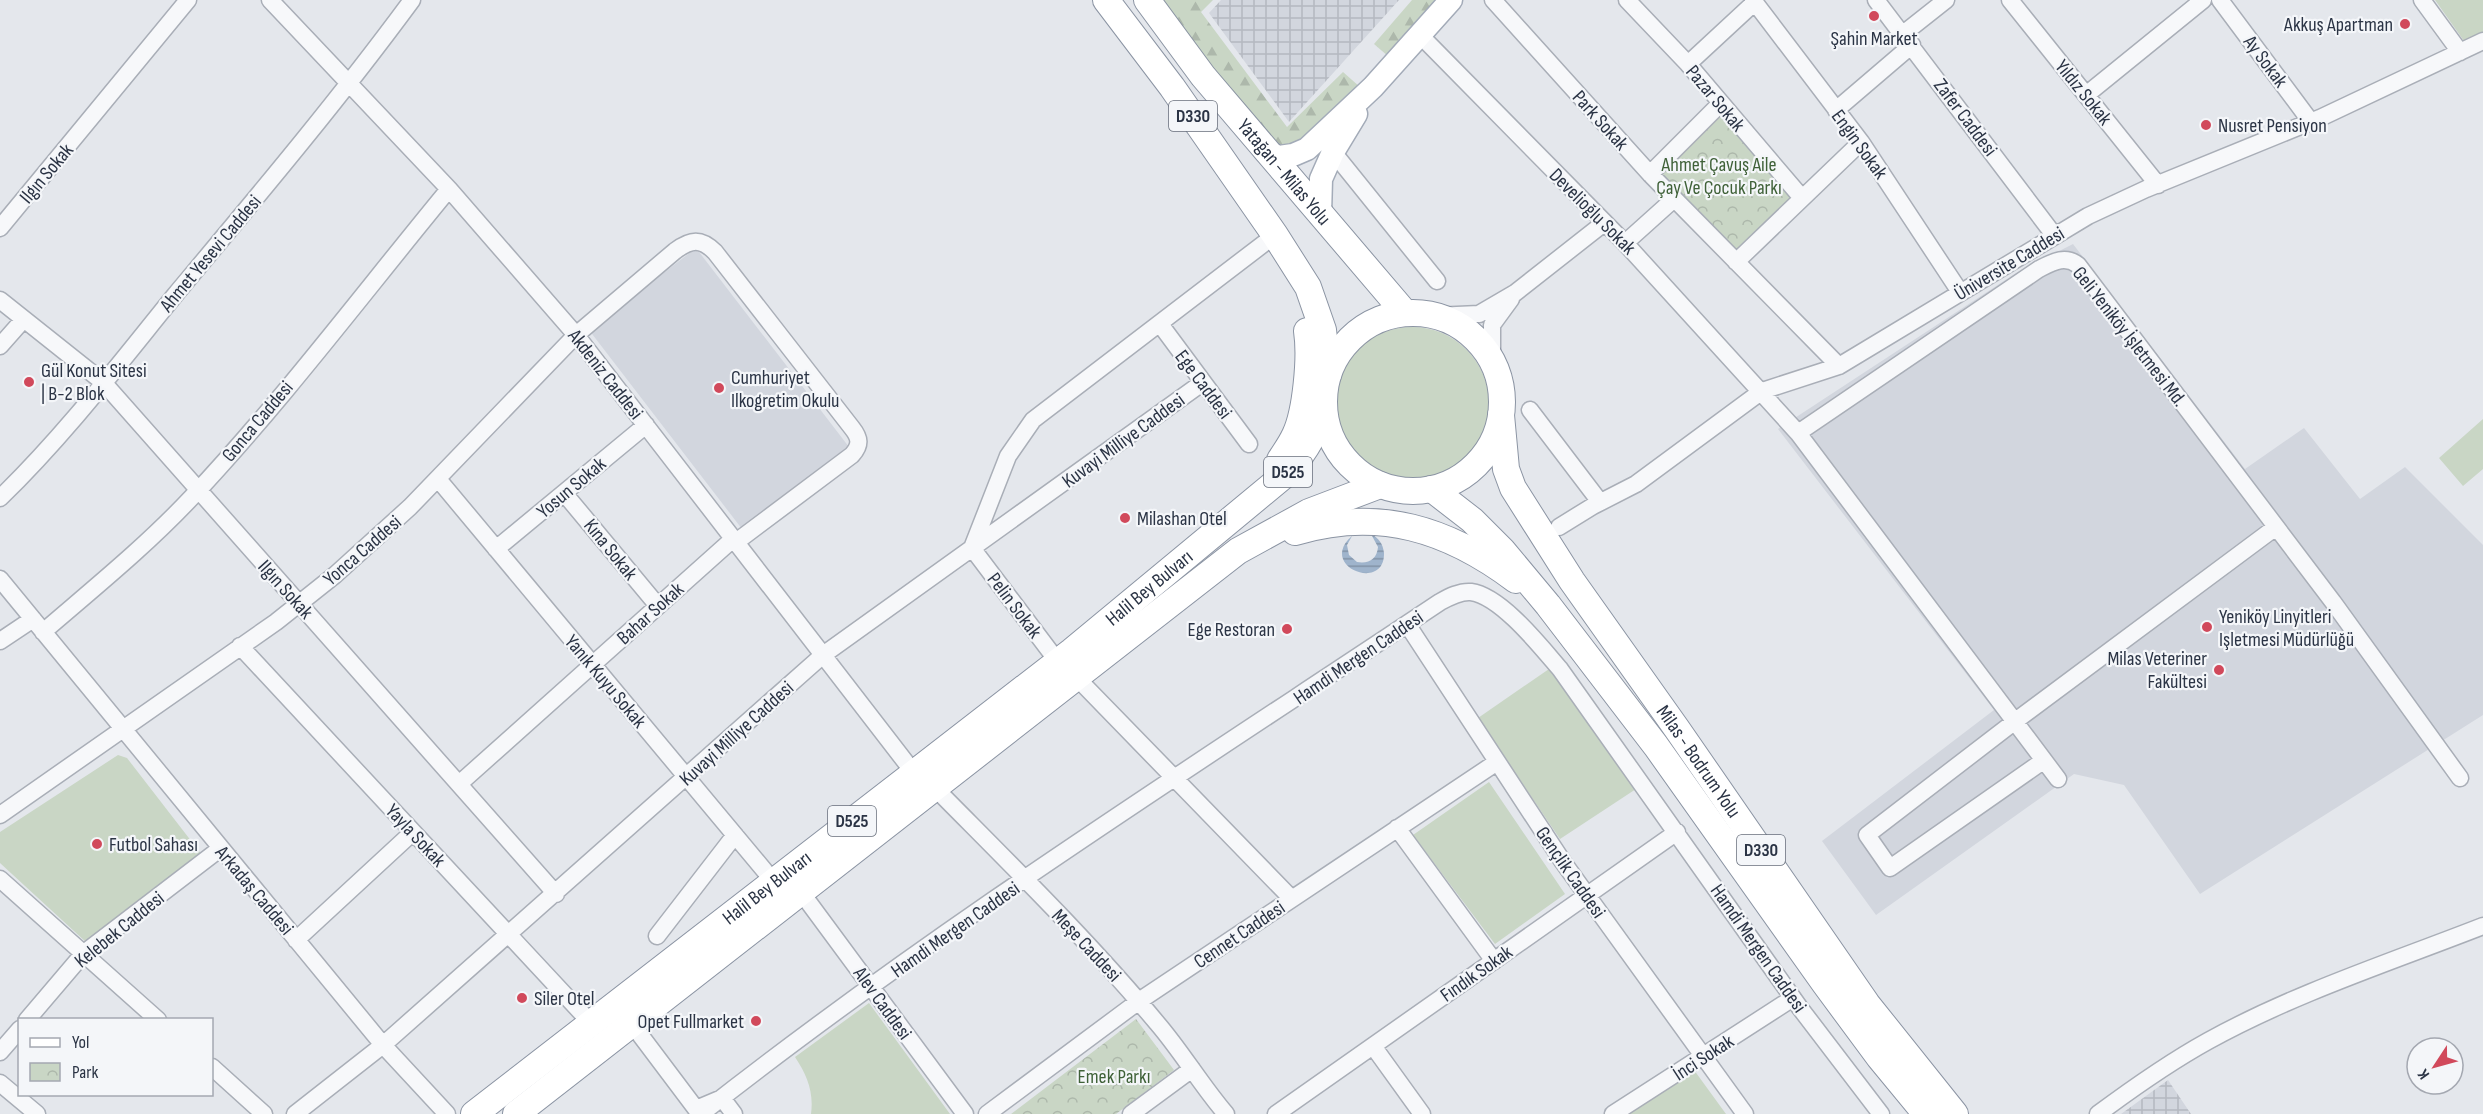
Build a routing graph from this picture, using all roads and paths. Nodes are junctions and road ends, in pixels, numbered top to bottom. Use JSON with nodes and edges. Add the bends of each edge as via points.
{"nodes":[{"id":1,"x":188,"y":0,"type":"edge"},
{"id":2,"x":270,"y":0,"type":"edge"},
{"id":3,"x":412,"y":0,"type":"edge"},
{"id":4,"x":1106,"y":0,"type":"edge"},
{"id":5,"x":1147,"y":0,"type":"edge"},
{"id":6,"x":1451,"y":0,"type":"edge"},
{"id":7,"x":1493,"y":0,"type":"edge"},
{"id":8,"x":1627,"y":0,"type":"edge"},
{"id":9,"x":1876,"y":0,"type":"edge"},
{"id":10,"x":1946,"y":0,"type":"edge"},
{"id":11,"x":2010,"y":0,"type":"edge"},
{"id":12,"x":2204,"y":0,"type":"edge"},
{"id":13,"x":2220,"y":0,"type":"edge"},
{"id":14,"x":2422,"y":0,"type":"edge"},
{"id":15,"x":1754,"y":1,"type":"edge"},
{"id":16,"x":1420,"y":35,"type":"junction"},
{"id":17,"x":1908,"y":40,"type":"junction"},
{"id":18,"x":2483,"y":41,"type":"edge"},
{"id":19,"x":2460,"y":52,"type":"junction"},
{"id":20,"x":1688,"y":64,"type":"junction"},
{"id":21,"x":349,"y":86,"type":"junction"},
{"id":22,"x":1373,"y":87,"type":"junction"},
{"id":23,"x":2086,"y":95,"type":"junction"},
{"id":24,"x":1721,"y":103,"type":"junction"},
{"id":25,"x":1836,"y":110,"type":"junction"},
{"id":26,"x":2311,"y":122,"type":"junction"},
{"id":27,"x":1862,"y":142,"type":"junction"},
{"id":28,"x":1265,"y":151,"type":"junction"},
{"id":29,"x":1334,"y":152,"type":"junction"},
{"id":30,"x":1650,"y":174,"type":"junction"},
{"id":31,"x":2158,"y":184,"type":"junction"},
{"id":32,"x":449,"y":189,"type":"junction"},
{"id":33,"x":1802,"y":198,"type":"junction"},
{"id":34,"x":1674,"y":199,"type":"junction"},
{"id":35,"x":1320,"y":215,"type":"junction"},
{"id":36,"x":1604,"y":223,"type":"junction"},
{"id":37,"x":0,"y":228,"type":"edge"},
{"id":38,"x":1275,"y":235,"type":"junction"},
{"id":39,"x":2054,"y":235,"type":"junction"},
{"id":40,"x":1625,"y":243,"type":"junction"},
{"id":41,"x":1736,"y":262,"type":"junction"},
{"id":42,"x":1437,"y":281,"type":"dead end"},
{"id":43,"x":1960,"y":292,"type":"junction"},
{"id":44,"x":1515,"y":293,"type":"junction"},
{"id":45,"x":0,"y":300,"type":"edge"},
{"id":46,"x":1405,"y":313,"type":"junction"},
{"id":47,"x":1435,"y":316,"type":"junction"},
{"id":48,"x":23,"y":320,"type":"junction"},
{"id":49,"x":1160,"y":324,"type":"junction"},
{"id":50,"x":576,"y":335,"type":"junction"},
{"id":51,"x":0,"y":346,"type":"edge"},
{"id":52,"x":1492,"y":363,"type":"junction"},
{"id":53,"x":1839,"y":366,"type":"junction"},
{"id":54,"x":1328,"y":375,"type":"junction"},
{"id":55,"x":103,"y":382,"type":"junction"},
{"id":56,"x":1202,"y":383,"type":"junction"},
{"id":57,"x":1762,"y":391,"type":"junction"},
{"id":58,"x":1324,"y":401,"type":"junction"},
{"id":59,"x":1530,"y":410,"type":"dead end"},
{"id":60,"x":1501,"y":415,"type":"junction"},
{"id":61,"x":646,"y":425,"type":"junction"},
{"id":62,"x":1798,"y":433,"type":"junction"},
{"id":63,"x":1249,"y":444,"type":"dead end"},
{"id":64,"x":438,"y":479,"type":"junction"},
{"id":65,"x":1380,"y":485,"type":"junction"},
{"id":66,"x":198,"y":489,"type":"junction"},
{"id":67,"x":1432,"y":489,"type":"junction"},
{"id":68,"x":564,"y":493,"type":"junction"},
{"id":69,"x":0,"y":498,"type":"edge"},
{"id":70,"x":1600,"y":502,"type":"junction"},
{"id":71,"x":1225,"y":523,"type":"junction"},
{"id":72,"x":1559,"y":527,"type":"dead end"},
{"id":73,"x":2276,"y":527,"type":"junction"},
{"id":74,"x":735,"y":540,"type":"junction"},
{"id":75,"x":972,"y":548,"type":"junction"},
{"id":76,"x":496,"y":549,"type":"junction"},
{"id":77,"x":1238,"y":551,"type":"junction"},
{"id":78,"x":0,"y":579,"type":"edge"},
{"id":79,"x":299,"y":604,"type":"junction"},
{"id":80,"x":1548,"y":605,"type":"junction"},
{"id":81,"x":658,"y":606,"type":"junction"},
{"id":82,"x":1407,"y":624,"type":"junction"},
{"id":83,"x":38,"y":625,"type":"junction"},
{"id":84,"x":0,"y":641,"type":"edge"},
{"id":85,"x":240,"y":646,"type":"junction"},
{"id":86,"x":823,"y":655,"type":"junction"},
{"id":87,"x":592,"y":664,"type":"junction"},
{"id":88,"x":1067,"y":670,"type":"junction"},
{"id":89,"x":2014,"y":722,"type":"junction"},
{"id":90,"x":122,"y":729,"type":"junction"},
{"id":91,"x":2043,"y":760,"type":"junction"},
{"id":92,"x":1497,"y":762,"type":"junction"},
{"id":93,"x":914,"y":773,"type":"junction"},
{"id":94,"x":686,"y":777,"type":"junction"},
{"id":95,"x":2460,"y":778,"type":"dead end"},
{"id":96,"x":1176,"y":779,"type":"junction"},
{"id":97,"x":2058,"y":779,"type":"dead end"},
{"id":98,"x":459,"y":784,"type":"junction"},
{"id":99,"x":935,"y":788,"type":"junction"},
{"id":100,"x":0,"y":815,"type":"edge"},
{"id":101,"x":1398,"y":828,"type":"junction"},
{"id":102,"x":413,"y":832,"type":"junction"},
{"id":103,"x":1677,"y":832,"type":"junction"},
{"id":104,"x":735,"y":835,"type":"junction"},
{"id":105,"x":220,"y":848,"type":"junction"},
{"id":106,"x":0,"y":879,"type":"edge"},
{"id":107,"x":1025,"y":879,"type":"junction"},
{"id":108,"x":774,"y":882,"type":"junction"},
{"id":109,"x":801,"y":892,"type":"junction"},
{"id":110,"x":556,"y":894,"type":"junction"},
{"id":111,"x":1587,"y":896,"type":"junction"},
{"id":112,"x":1292,"y":899,"type":"junction"},
{"id":113,"x":2483,"y":926,"type":"edge"},
{"id":114,"x":510,"y":935,"type":"junction"},
{"id":115,"x":657,"y":936,"type":"dead end"},
{"id":116,"x":296,"y":940,"type":"junction"},
{"id":117,"x":84,"y":953,"type":"junction"},
{"id":118,"x":1494,"y":961,"type":"junction"},
{"id":119,"x":871,"y":987,"type":"junction"},
{"id":120,"x":1793,"y":998,"type":"junction"},
{"id":121,"x":1139,"y":1001,"type":"junction"},
{"id":122,"x":29,"y":1018,"type":"edge"},
{"id":123,"x":156,"y":1018,"type":"edge"},
{"id":124,"x":591,"y":1023,"type":"junction"},
{"id":125,"x":632,"y":1024,"type":"junction"},
{"id":126,"x":18,"y":1031,"type":"edge"},
{"id":127,"x":383,"y":1046,"type":"junction"},
{"id":128,"x":1372,"y":1046,"type":"junction"},
{"id":129,"x":0,"y":1052,"type":"edge"},
{"id":130,"x":1703,"y":1057,"type":"junction"},
{"id":131,"x":213,"y":1068,"type":"edge"},
{"id":132,"x":1192,"y":1069,"type":"junction"},
{"id":133,"x":0,"y":1083,"type":"edge"},
{"id":134,"x":722,"y":1098,"type":"junction"},
{"id":135,"x":37,"y":1114,"type":"edge"},
{"id":136,"x":264,"y":1114,"type":"edge"},
{"id":137,"x":295,"y":1114,"type":"edge"},
{"id":138,"x":447,"y":1114,"type":"edge"},
{"id":139,"x":474,"y":1114,"type":"edge"},
{"id":140,"x":516,"y":1114,"type":"edge"},
{"id":141,"x":701,"y":1114,"type":"edge"},
{"id":142,"x":734,"y":1114,"type":"edge"},
{"id":143,"x":965,"y":1114,"type":"edge"},
{"id":144,"x":987,"y":1114,"type":"edge"},
{"id":145,"x":1131,"y":1114,"type":"edge"},
{"id":146,"x":1226,"y":1114,"type":"edge"},
{"id":147,"x":1276,"y":1114,"type":"edge"},
{"id":148,"x":1422,"y":1114,"type":"edge"},
{"id":149,"x":1613,"y":1114,"type":"edge"},
{"id":150,"x":1745,"y":1114,"type":"edge"},
{"id":151,"x":1881,"y":1114,"type":"edge"},
{"id":152,"x":1926,"y":1114,"type":"edge"},
{"id":153,"x":1955,"y":1114,"type":"edge"},
{"id":154,"x":2098,"y":1114,"type":"edge"}],
"edges":[{"from":1,"to":37,"type":"street","name":"Ilgın Sokak"},
{"from":2,"to":21,"type":"street","name":"Akdeniz Caddesi"},
{"from":3,"to":21,"type":"street","name":"Ahmet Yesevi Caddesi"},
{"from":4,"to":38,"type":"highway","name":"Yatağan - Milas Yolu","number":"D330"},
{"from":5,"to":28,"type":"highway","name":"Yatağan - Milas Yolu","number":"D330"},
{"from":6,"to":16,"type":"main road"},
{"from":7,"to":30,"type":"street","name":"Park Sokak"},
{"from":8,"to":20,"type":"street","name":"Pazar Sokak"},
{"from":9,"to":17,"type":"street","name":"Zafer Caddesi"},
{"from":10,"to":17,"type":"street"},
{"from":11,"to":23,"type":"street","name":"Yıldız Sokak"},
{"from":12,"to":23,"type":"street"},
{"from":13,"to":26,"type":"street","name":"Ay Sokak"},
{"from":14,"to":19,"type":"street"},
{"from":15,"to":20,"type":"street"},
{"from":15,"to":25,"type":"street","name":"Engin Sokak"},
{"from":16,"to":22,"type":"main road"},
{"from":16,"to":36,"type":"street","name":"Develioğlu Sokak"},
{"from":17,"to":25,"type":"street"},
{"from":17,"to":39,"type":"street","name":"Zafer Caddesi"},
{"from":18,"to":19,"type":"street","name":"Üniversite Caddesi"},
{"from":19,"to":26,"type":"street","name":"Üniversite Caddesi"},
{"from":20,"to":24,"type":"street","name":"Pazar Sokak"},
{"from":21,"to":32,"type":"street","name":"Akdeniz Caddesi"},
{"from":21,"to":55,"type":"street","name":"Ahmet Yesevi Caddesi"},
{"from":22,"to":28,"type":"main road","via":[[1307,149],[1279,157]]},
{"from":22,"to":29,"type":"main road"},
{"from":23,"to":31,"type":"street","name":"Yıldız Sokak"},
{"from":24,"to":30,"type":"street"},
{"from":24,"to":33,"type":"street","name":"Pazar Sokak"},
{"from":25,"to":27,"type":"street","name":"Engin Sokak"},
{"from":26,"to":31,"type":"street","name":"Üniversite Caddesi"},
{"from":27,"to":33,"type":"street"},
{"from":27,"to":43,"type":"street","name":"Engin Sokak"},
{"from":28,"to":35,"type":"highway","name":"Yatağan - Milas Yolu","number":"D330"},
{"from":29,"to":35,"type":"main road","via":[[1322,179]]},
{"from":29,"to":42,"type":"street"},
{"from":30,"to":34,"type":"street","name":"Park Sokak"},
{"from":31,"to":39,"type":"street","name":"Üniversite Caddesi"},
{"from":32,"to":50,"type":"street","name":"Akdeniz Caddesi"},
{"from":32,"to":66,"type":"street","name":"Gonca Caddesi","via":[[242,442]]},
{"from":33,"to":41,"type":"street"},
{"from":34,"to":40,"type":"street"},
{"from":34,"to":41,"type":"street","name":"Park Sokak"},
{"from":35,"to":46,"type":"highway","name":"Yatağan - Milas Yolu","number":"D330"},
{"from":36,"to":40,"type":"street","name":"Develioğlu Sokak"},
{"from":36,"to":44,"type":"street"},
{"from":38,"to":49,"type":"street"},
{"from":38,"to":54,"type":"highway","via":[[1308,287],[1323,330]]},
{"from":38,"to":71,"type":"highway","via":[[1305,315],[1310,353],[1305,393],[1296,434],[1280,459]]},
{"from":39,"to":43,"type":"street","name":"Üniversite Caddesi"},
{"from":40,"to":57,"type":"street","name":"Develioğlu Sokak"},
{"from":41,"to":53,"type":"street","name":"Park Sokak"},
{"from":43,"to":53,"type":"street","name":"Üniversite Caddesi"},
{"from":44,"to":47,"type":"street","via":[[1479,314]]},
{"from":44,"to":52,"type":"street","via":[[1492,326]]},
{"from":45,"to":48,"type":"street","name":"Ilgın Sokak"},
{"from":46,"to":47,"type":"highway"},
{"from":46,"to":54,"type":"highway","via":[[1380,319],[1358,332],[1340,351]]},
{"from":47,"to":52,"type":"highway","via":[[1473,337]]},
{"from":48,"to":51,"type":"street"},
{"from":48,"to":55,"type":"street","name":"Ilgın Sokak"},
{"from":49,"to":56,"type":"street","name":"Ege Caddesi"},
{"from":49,"to":75,"type":"street","via":[[1054,402],[1023,431],[999,475]]},
{"from":50,"to":61,"type":"street","name":"Akdeniz Caddesi"},
{"from":50,"to":64,"type":"street","name":"Yonca Caddesi"},
{"from":50,"to":74,"type":"street","name":"Bahar Sokak","via":[[675,251],[690,241],[703,242],[715,252],[852,428],[859,446],[852,455]]},
{"from":52,"to":60,"type":"highway","via":[[1500,389]]},
{"from":53,"to":57,"type":"street","name":"Üniversite Caddesi"},
{"from":54,"to":58,"type":"highway"},
{"from":55,"to":66,"type":"street","name":"Ilgın Sokak"},
{"from":55,"to":69,"type":"street","name":"Ahmet Yesevi Caddesi"},
{"from":56,"to":63,"type":"street","name":"Ege Caddesi"},
{"from":56,"to":75,"type":"street","name":"Kuvayi Milliye Caddesi"},
{"from":57,"to":62,"type":"street"},
{"from":57,"to":70,"type":"street","name":"Üniversite Caddesi","via":[[1636,484]]},
{"from":58,"to":65,"type":"highway","via":[[1328,428],[1338,452],[1357,472]]},
{"from":58,"to":71,"type":"highway","number":"D525","via":[[1321,421],[1309,446],[1287,473]]},
{"from":59,"to":70,"type":"street"},
{"from":60,"to":67,"type":"highway","via":[[1493,441],[1478,463],[1457,480]]},
{"from":60,"to":153,"type":"highway","name":"Milas - Bodrum Yolu","number":"D330","via":[[1506,469],[1513,488],[1572,581],[1868,1004]]},
{"from":61,"to":68,"type":"street","name":"Yosun Sokak"},
{"from":61,"to":74,"type":"street","name":"Akdeniz Caddesi"},
{"from":62,"to":73,"type":"street","name":"Geli Yeniköy İşletmesi Md.","via":[[2039,268],[2066,259],[2078,266]]},
{"from":62,"to":89,"type":"street"},
{"from":64,"to":76,"type":"street","name":"Yanık Kuyu Sokak"},
{"from":64,"to":79,"type":"street","name":"Yonca Caddesi","via":[[378,538]]},
{"from":65,"to":67,"type":"highway","via":[[1406,491]]},
{"from":65,"to":77,"type":"highway","number":"D525","via":[[1309,512]]},
{"from":66,"to":79,"type":"street","name":"Ilgın Sokak"},
{"from":66,"to":83,"type":"street","name":"Gonca Caddesi","via":[[151,537]]},
{"from":67,"to":80,"type":"highway","via":[[1472,520]]},
{"from":68,"to":76,"type":"street","name":"Yosun Sokak"},
{"from":68,"to":81,"type":"street","name":"Kına Sokak"},
{"from":70,"to":72,"type":"street","name":"Üniversite Caddesi"},
{"from":71,"to":88,"type":"highway","name":"Halil Bey Bulvarı","number":"D525"},
{"from":73,"to":89,"type":"street"},
{"from":73,"to":95,"type":"street","name":"Geli Yeniköy İşletmesi Md."},
{"from":74,"to":81,"type":"street","name":"Bahar Sokak"},
{"from":74,"to":86,"type":"street","name":"Akdeniz Caddesi"},
{"from":75,"to":86,"type":"street","name":"Kuvayi Milliye Caddesi"},
{"from":75,"to":88,"type":"street","name":"Pelin Sokak"},
{"from":76,"to":87,"type":"street","name":"Yanık Kuyu Sokak"},
{"from":77,"to":80,"type":"highway","via":[[1331,523],[1401,524],[1464,545]]},
{"from":77,"to":88,"type":"highway","name":"Halil Bey Bulvarı","number":"D525"},
{"from":78,"to":83,"type":"street","name":"Arkadaş Caddesi"},
{"from":79,"to":85,"type":"street","name":"Yonca Caddesi"},
{"from":79,"to":98,"type":"street","name":"Ilgın Sokak"},
{"from":80,"to":152,"type":"highway","name":"Milas - Bodrum Yolu","number":"D330","via":[[1656,746],[1832,994]]},
{"from":81,"to":87,"type":"street","name":"Bahar Sokak"},
{"from":82,"to":92,"type":"street","name":"Gençlik Caddesi"},
{"from":82,"to":96,"type":"street","name":"Hamdi Mergen Caddesi"},
{"from":82,"to":103,"type":"street","name":"Hamdi Mergen Caddesi","via":[[1462,593],[1471,592],[1498,606],[1560,669]]},
{"from":83,"to":84,"type":"street","name":"Gonca Caddesi"},
{"from":83,"to":90,"type":"street","name":"Arkadaş Caddesi"},
{"from":85,"to":90,"type":"street","name":"Yonca Caddesi"},
{"from":85,"to":102,"type":"street","name":"Yayla Sokak"},
{"from":86,"to":93,"type":"street","name":"Akdeniz Caddesi"},
{"from":86,"to":94,"type":"street","name":"Kuvayi Milliye Caddesi"},
{"from":87,"to":94,"type":"street","name":"Yanık Kuyu Sokak"},
{"from":87,"to":98,"type":"street","name":"Bahar Sokak"},
{"from":88,"to":93,"type":"highway","name":"Halil Bey Bulvarı","number":"D525"},
{"from":88,"to":96,"type":"street","name":"Pelin Sokak"},
{"from":88,"to":99,"type":"highway","name":"Halil Bey Bulvarı","number":"D525"},
{"from":89,"to":91,"type":"street"},
{"from":89,"to":91,"type":"street","via":[[1867,836],[1890,868]]},
{"from":90,"to":100,"type":"street","name":"Yonca Caddesi"},
{"from":90,"to":105,"type":"street","name":"Arkadaş Caddesi"},
{"from":91,"to":97,"type":"street"},
{"from":92,"to":101,"type":"street","name":"Cennet Caddesi"},
{"from":92,"to":111,"type":"street","name":"Gençlik Caddesi"},
{"from":93,"to":108,"type":"highway","name":"Halil Bey Bulvarı","number":"D525"},
{"from":94,"to":104,"type":"street","name":"Yanık Kuyu Sokak"},
{"from":94,"to":110,"type":"street","name":"Kuvayi Milliye Caddesi"},
{"from":96,"to":107,"type":"street","name":"Hamdi Mergen Caddesi"},
{"from":96,"to":112,"type":"street","name":"Pelin Sokak"},
{"from":98,"to":110,"type":"street","name":"Ilgın Sokak"},
{"from":99,"to":107,"type":"street","name":"Meşe Caddesi"},
{"from":99,"to":109,"type":"highway","name":"Halil Bey Bulvarı","number":"D525"},
{"from":101,"to":112,"type":"street","name":"Cennet Caddesi"},
{"from":101,"to":118,"type":"street"},
{"from":102,"to":114,"type":"street","name":"Yayla Sokak"},
{"from":102,"to":116,"type":"street"},
{"from":103,"to":111,"type":"street","name":"Fındık Sokak"},
{"from":103,"to":120,"type":"street","name":"Hamdi Mergen Caddesi"},
{"from":104,"to":108,"type":"street","name":"Yanık Kuyu Sokak"},
{"from":104,"to":115,"type":"street"},
{"from":105,"to":116,"type":"street","name":"Arkadaş Caddesi"},
{"from":105,"to":117,"type":"street","name":"Kelebek Caddesi"},
{"from":106,"to":117,"type":"street"},
{"from":107,"to":119,"type":"street","name":"Hamdi Mergen Caddesi"},
{"from":107,"to":121,"type":"street","name":"Meşe Caddesi"},
{"from":108,"to":124,"type":"highway","name":"Halil Bey Bulvarı","number":"D525"},
{"from":109,"to":119,"type":"street","name":"Alev Caddesi"},
{"from":109,"to":125,"type":"highway","name":"Halil Bey Bulvarı","number":"D525"},
{"from":110,"to":114,"type":"street","name":"Kuvayi Milliye Caddesi"},
{"from":111,"to":118,"type":"street","name":"Fındık Sokak"},
{"from":111,"to":130,"type":"street","name":"Gençlik Caddesi"},
{"from":112,"to":121,"type":"street","name":"Cennet Caddesi"},
{"from":113,"to":154,"type":"street","via":[[2250,1020],[2207,1041]]},
{"from":114,"to":124,"type":"street","name":"Yayla Sokak"},
{"from":114,"to":127,"type":"street","name":"Kuvayi Milliye Caddesi"},
{"from":116,"to":127,"type":"street","name":"Arkadaş Caddesi"},
{"from":117,"to":122,"type":"street","name":"Kelebek Caddesi"},
{"from":117,"to":123,"type":"street"},
{"from":118,"to":128,"type":"street","name":"Fındık Sokak"},
{"from":119,"to":134,"type":"street","name":"Hamdi Mergen Caddesi"},
{"from":119,"to":143,"type":"street","name":"Alev Caddesi"},
{"from":120,"to":130,"type":"street","name":"İnci Sokak"},
{"from":120,"to":151,"type":"street","name":"Hamdi Mergen Caddesi"},
{"from":121,"to":132,"type":"street","name":"Meşe Caddesi"},
{"from":121,"to":144,"type":"street","name":"Cennet Caddesi"},
{"from":124,"to":139,"type":"highway","name":"Halil Bey Bulvarı","number":"D525"},
{"from":125,"to":134,"type":"street","via":[[696,1109]]},
{"from":125,"to":140,"type":"highway","name":"Halil Bey Bulvarı","number":"D525"},
{"from":126,"to":129,"type":"street"},
{"from":127,"to":137,"type":"street","name":"Kuvayi Milliye Caddesi"},
{"from":127,"to":138,"type":"street","name":"Arkadaş Caddesi"},
{"from":128,"to":147,"type":"street","name":"Fındık Sokak"},
{"from":128,"to":148,"type":"street"},
{"from":130,"to":149,"type":"street","name":"İnci Sokak"},
{"from":130,"to":150,"type":"street","name":"Gençlik Caddesi"},
{"from":131,"to":136,"type":"street"},
{"from":132,"to":145,"type":"street"},
{"from":132,"to":146,"type":"street","name":"Meşe Caddesi"},
{"from":133,"to":135,"type":"street"},
{"from":134,"to":141,"type":"street","name":"Hamdi Mergen Caddesi"},
{"from":134,"to":142,"type":"street"}]}
